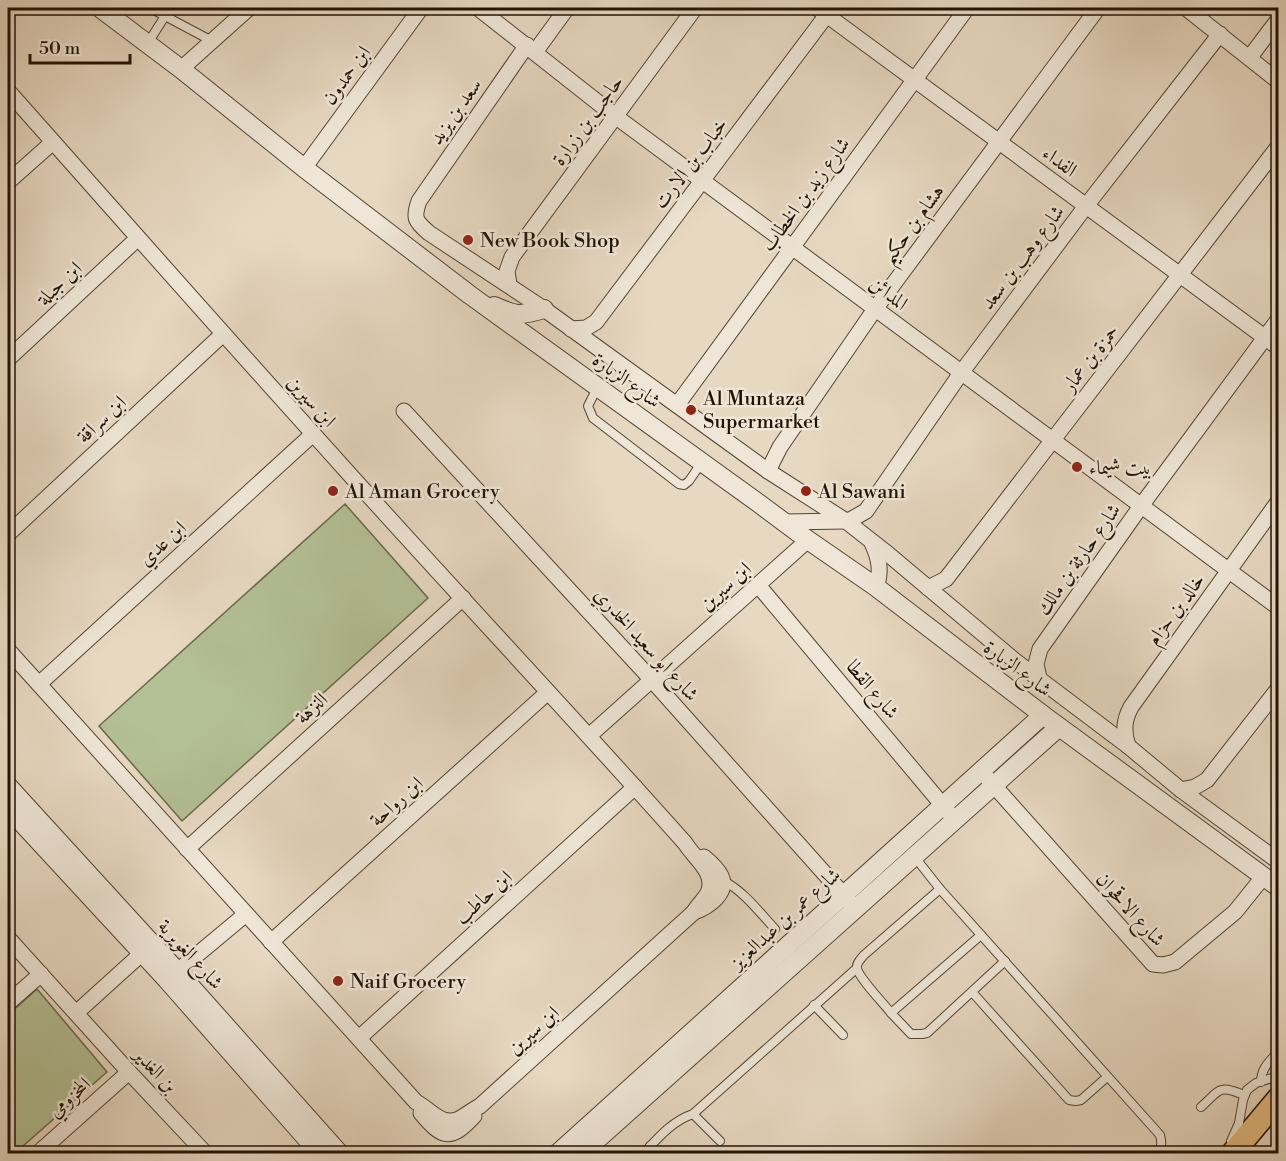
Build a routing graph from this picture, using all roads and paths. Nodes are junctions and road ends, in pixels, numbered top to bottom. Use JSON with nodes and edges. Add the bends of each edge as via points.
{"nodes":[{"id":1,"x":100,"y":8,"type":"edge"},
{"id":2,"x":150,"y":8,"type":"edge"},
{"id":3,"x":249,"y":8,"type":"edge"},
{"id":4,"x":422,"y":8,"type":"edge"},
{"id":5,"x":478,"y":8,"type":"edge"},
{"id":6,"x":567,"y":8,"type":"edge"},
{"id":7,"x":695,"y":8,"type":"edge"},
{"id":8,"x":967,"y":8,"type":"edge"},
{"id":9,"x":1098,"y":8,"type":"edge"},
{"id":10,"x":1186,"y":8,"type":"edge"},
{"id":11,"x":825,"y":10,"type":"edge"},
{"id":12,"x":165,"y":16,"type":"junction"},
{"id":13,"x":1278,"y":20,"type":"edge"},
{"id":14,"x":1220,"y":34,"type":"junction"},
{"id":15,"x":212,"y":41,"type":"junction"},
{"id":16,"x":148,"y":43,"type":"junction"},
{"id":17,"x":531,"y":49,"type":"junction"},
{"id":18,"x":1250,"y":57,"type":"junction"},
{"id":19,"x":181,"y":69,"type":"junction"},
{"id":20,"x":915,"y":79,"type":"junction"},
{"id":21,"x":1278,"y":81,"type":"edge"},
{"id":22,"x":8,"y":91,"type":"edge"},
{"id":23,"x":615,"y":116,"type":"junction"},
{"id":24,"x":999,"y":141,"type":"junction"},
{"id":25,"x":53,"y":142,"type":"junction"},
{"id":26,"x":1278,"y":147,"type":"edge"},
{"id":27,"x":304,"y":168,"type":"junction"},
{"id":28,"x":703,"y":181,"type":"junction"},
{"id":29,"x":8,"y":182,"type":"edge"},
{"id":30,"x":419,"y":201,"type":"joint"},
{"id":31,"x":1086,"y":206,"type":"junction"},
{"id":32,"x":138,"y":238,"type":"junction"},
{"id":33,"x":793,"y":248,"type":"junction"},
{"id":34,"x":512,"y":257,"type":"junction"},
{"id":35,"x":484,"y":269,"type":"junction"},
{"id":36,"x":1180,"y":275,"type":"junction"},
{"id":37,"x":509,"y":285,"type":"junction"},
{"id":38,"x":470,"y":295,"type":"junction"},
{"id":39,"x":544,"y":309,"type":"junction"},
{"id":40,"x":875,"y":309,"type":"junction"},
{"id":41,"x":1278,"y":320,"type":"edge"},
{"id":42,"x":571,"y":329,"type":"junction"},
{"id":43,"x":223,"y":334,"type":"junction"},
{"id":44,"x":1265,"y":338,"type":"junction"},
{"id":45,"x":1278,"y":347,"type":"edge"},
{"id":46,"x":8,"y":359,"type":"edge"},
{"id":47,"x":961,"y":373,"type":"junction"},
{"id":48,"x":598,"y":387,"type":"junction"},
{"id":49,"x":677,"y":405,"type":"junction"},
{"id":50,"x":404,"y":411,"type":"dead end"},
{"id":51,"x":313,"y":434,"type":"junction"},
{"id":52,"x":1053,"y":441,"type":"junction"},
{"id":53,"x":702,"y":462,"type":"junction"},
{"id":54,"x":768,"y":471,"type":"junction"},
{"id":55,"x":1278,"y":502,"type":"edge"},
{"id":56,"x":1141,"y":506,"type":"junction"},
{"id":57,"x":866,"y":511,"type":"junction"},
{"id":58,"x":846,"y":521,"type":"junction"},
{"id":59,"x":784,"y":522,"type":"junction"},
{"id":60,"x":8,"y":534,"type":"edge"},
{"id":61,"x":808,"y":540,"type":"junction"},
{"id":62,"x":871,"y":541,"type":"junction"},
{"id":63,"x":1228,"y":571,"type":"junction"},
{"id":64,"x":758,"y":585,"type":"junction"},
{"id":65,"x":876,"y":587,"type":"junction"},
{"id":66,"x":928,"y":588,"type":"junction"},
{"id":67,"x":463,"y":598,"type":"junction"},
{"id":68,"x":1278,"y":607,"type":"edge"},
{"id":69,"x":1040,"y":649,"type":"junction"},
{"id":70,"x":8,"y":650,"type":"edge"},
{"id":71,"x":1014,"y":660,"type":"junction"},
{"id":72,"x":1038,"y":678,"type":"junction"},
{"id":73,"x":651,"y":680,"type":"junction"},
{"id":74,"x":39,"y":684,"type":"junction"},
{"id":75,"x":1278,"y":689,"type":"edge"},
{"id":76,"x":548,"y":692,"type":"junction"},
{"id":77,"x":1043,"y":715,"type":"junction"},
{"id":78,"x":1059,"y":727,"type":"junction"},
{"id":79,"x":590,"y":735,"type":"junction"},
{"id":80,"x":1128,"y":746,"type":"junction"},
{"id":81,"x":981,"y":771,"type":"junction"},
{"id":82,"x":1207,"y":780,"type":"junction"},
{"id":83,"x":8,"y":786,"type":"edge"},
{"id":84,"x":993,"y":786,"type":"junction"},
{"id":85,"x":635,"y":787,"type":"junction"},
{"id":86,"x":1181,"y":790,"type":"junction"},
{"id":87,"x":943,"y":805,"type":"junction"},
{"id":88,"x":8,"y":808,"type":"edge"},
{"id":89,"x":1209,"y":810,"type":"junction"},
{"id":90,"x":955,"y":820,"type":"junction"},
{"id":91,"x":903,"y":842,"type":"junction"},
{"id":92,"x":686,"y":843,"type":"junction"},
{"id":93,"x":187,"y":849,"type":"junction"},
{"id":94,"x":914,"y":856,"type":"junction"},
{"id":95,"x":1277,"y":859,"type":"edge"},
{"id":96,"x":1264,"y":876,"type":"junction"},
{"id":97,"x":722,"y":880,"type":"junction"},
{"id":98,"x":1278,"y":887,"type":"edge"},
{"id":99,"x":940,"y":889,"type":"junction"},
{"id":100,"x":850,"y":902,"type":"junction"},
{"id":101,"x":694,"y":912,"type":"junction"},
{"id":102,"x":246,"y":914,"type":"junction"},
{"id":103,"x":775,"y":929,"type":"dead end"},
{"id":104,"x":981,"y":935,"type":"junction"},
{"id":105,"x":8,"y":938,"type":"edge"},
{"id":106,"x":271,"y":942,"type":"junction"},
{"id":107,"x":147,"y":949,"type":"junction"},
{"id":108,"x":1005,"y":961,"type":"junction"},
{"id":109,"x":857,"y":968,"type":"junction"},
{"id":110,"x":41,"y":974,"type":"junction"},
{"id":111,"x":172,"y":975,"type":"junction"},
{"id":112,"x":972,"y":992,"type":"junction"},
{"id":113,"x":8,"y":1003,"type":"edge"},
{"id":114,"x":814,"y":1005,"type":"junction"},
{"id":115,"x":76,"y":1013,"type":"junction"},
{"id":116,"x":891,"y":1013,"type":"junction"},
{"id":117,"x":843,"y":1035,"type":"dead end"},
{"id":118,"x":359,"y":1038,"type":"junction"},
{"id":119,"x":1278,"y":1052,"type":"edge"},
{"id":120,"x":129,"y":1072,"type":"junction"},
{"id":121,"x":1278,"y":1076,"type":"edge"},
{"id":122,"x":1107,"y":1077,"type":"junction"},
{"id":123,"x":1261,"y":1082,"type":"junction"},
{"id":124,"x":1244,"y":1095,"type":"junction"},
{"id":125,"x":1278,"y":1099,"type":"edge"},
{"id":126,"x":1201,"y":1107,"type":"dead end"},
{"id":127,"x":693,"y":1114,"type":"junction"},
{"id":128,"x":720,"y":1141,"type":"dead end"},
{"id":129,"x":651,"y":1146,"type":"junction"},
{"id":130,"x":36,"y":1154,"type":"edge"},
{"id":131,"x":206,"y":1154,"type":"edge"},
{"id":132,"x":320,"y":1154,"type":"edge"},
{"id":133,"x":340,"y":1154,"type":"edge"},
{"id":134,"x":557,"y":1154,"type":"edge"},
{"id":135,"x":581,"y":1154,"type":"edge"},
{"id":136,"x":643,"y":1154,"type":"edge"},
{"id":137,"x":658,"y":1154,"type":"edge"},
{"id":138,"x":1159,"y":1154,"type":"edge"},
{"id":139,"x":1225,"y":1154,"type":"edge"},
{"id":140,"x":1232,"y":1154,"type":"edge"}],
"edges":[{"from":1,"to":16,"type":"street","name":"شارع الزبارة"},
{"from":2,"to":12,"type":"lane"},
{"from":3,"to":15,"type":"street"},
{"from":4,"to":27,"type":"street","name":"ابن حمدون"},
{"from":5,"to":17,"type":"street","name":"المدائن"},
{"from":6,"to":17,"type":"street","name":"سعد بن يزيد"},
{"from":7,"to":23,"type":"street","name":"حاجب بن زرارة"},
{"from":8,"to":20,"type":"street","name":"شارع زيد بن الخطاب"},
{"from":9,"to":24,"type":"street","name":"هشام بن حكيم"},
{"from":10,"to":14,"type":"street"},
{"from":11,"to":20,"type":"street","name":"الفداء"},
{"from":11,"to":28,"type":"street","name":"خباب بن الارت"},
{"from":12,"to":15,"type":"lane"},
{"from":12,"to":16,"type":"lane"},
{"from":13,"to":18,"type":"street"},
{"from":14,"to":18,"type":"street"},
{"from":14,"to":31,"type":"street","name":"شارع وهب بن سعد"},
{"from":15,"to":19,"type":"street"},
{"from":16,"to":19,"type":"street","name":"شارع الزبارة"},
{"from":17,"to":23,"type":"street","name":"المدائن"},
{"from":17,"to":30,"type":"street","name":"سعد بن يزيد"},
{"from":18,"to":21,"type":"street"},
{"from":19,"to":27,"type":"street","name":"شارع الزبارة"},
{"from":20,"to":24,"type":"street","name":"الفداء"},
{"from":20,"to":33,"type":"street","name":"شارع زيد بن الخطاب"},
{"from":22,"to":25,"type":"street","name":"ابن سيرين"},
{"from":23,"to":28,"type":"street","name":"المدائن"},
{"from":23,"to":34,"type":"street","name":"حاجب بن زرارة"},
{"from":24,"to":31,"type":"street","name":"الفداء"},
{"from":24,"to":40,"type":"street","name":"هشام بن حكيم"},
{"from":25,"to":29,"type":"street"},
{"from":25,"to":32,"type":"street","name":"ابن سيرين"},
{"from":26,"to":36,"type":"street","name":"حمزة بن عمار"},
{"from":27,"to":38,"type":"street","name":"شارع الزبارة"},
{"from":28,"to":33,"type":"street","name":"المدائن"},
{"from":28,"to":42,"type":"street","name":"خباب بن الارت","via":[[596,322],[586,328]]},
{"from":30,"to":35,"type":"street","name":"شارع الزبارة","via":[[415,213],[418,223]]},
{"from":31,"to":36,"type":"street","name":"الفداء"},
{"from":31,"to":47,"type":"street","name":"شارع وهب بن سعد"},
{"from":32,"to":43,"type":"street","name":"ابن سيرين"},
{"from":32,"to":46,"type":"street","name":"ابن جبلة"},
{"from":33,"to":40,"type":"street","name":"المدائن"},
{"from":33,"to":49,"type":"street","name":"شارع زيد بن الخطاب"},
{"from":34,"to":35,"type":"street"},
{"from":34,"to":37,"type":"street","via":[[507,271]]},
{"from":35,"to":37,"type":"street","name":"شارع الزبارة"},
{"from":36,"to":44,"type":"street","name":"الفداء"},
{"from":36,"to":52,"type":"street","name":"حمزة بن عمار"},
{"from":37,"to":39,"type":"street","name":"شارع الزبارة"},
{"from":38,"to":39,"type":"street","via":[[510,313],[523,315]]},
{"from":38,"to":48,"type":"street","name":"شارع الزبارة"},
{"from":39,"to":42,"type":"street","name":"شارع الزبارة"},
{"from":40,"to":47,"type":"street","name":"المدائن"},
{"from":40,"to":54,"type":"street","name":"هشام بن حكيم","via":[[780,447]]},
{"from":41,"to":44,"type":"street","name":"شارع حارثة بن مالك"},
{"from":42,"to":49,"type":"street","name":"شارع الزبارة"},
{"from":43,"to":51,"type":"street","name":"ابن سيرين"},
{"from":43,"to":60,"type":"street","name":"ابن سراقة"},
{"from":44,"to":45,"type":"street","name":"الفداء"},
{"from":44,"to":56,"type":"street","name":"شارع حارثة بن مالك"},
{"from":47,"to":52,"type":"street","name":"المدائن"},
{"from":47,"to":57,"type":"street","name":"شارع وهب بن سعد"},
{"from":48,"to":53,"type":"street","name":"شارع الزبارة"},
{"from":48,"to":53,"type":"lane","via":[[588,406],[593,418],[679,484],[689,481]]},
{"from":49,"to":54,"type":"street","name":"شارع الزبارة"},
{"from":50,"to":73,"type":"street","name":"شارع ابو سعيد الخدري"},
{"from":51,"to":67,"type":"street","name":"ابن سيرين"},
{"from":51,"to":74,"type":"street","name":"ابن عدي"},
{"from":52,"to":56,"type":"street","name":"المدائن"},
{"from":52,"to":66,"type":"street","name":"حمزة بن عمار","via":[[946,579]]},
{"from":53,"to":59,"type":"street","name":"شارع الزبارة"},
{"from":54,"to":58,"type":"street","name":"شارع الزبارة"},
{"from":55,"to":63,"type":"street","name":"خالد بن حزام"},
{"from":56,"to":63,"type":"street","name":"المدائن"},
{"from":56,"to":69,"type":"street","name":"شارع حارثة بن مالك"},
{"from":57,"to":58,"type":"street","name":"شارع وهب بن سعد"},
{"from":57,"to":62,"type":"street"},
{"from":58,"to":59,"type":"street","name":"شارع وهب بن سعد"},
{"from":58,"to":62,"type":"street","name":"شارع الزبارة"},
{"from":59,"to":61,"type":"street","name":"شارع الزبارة"},
{"from":61,"to":64,"type":"street","name":"ابن سيرين"},
{"from":61,"to":65,"type":"street","name":"شارع الزبارة"},
{"from":62,"to":65,"type":"street","via":[[880,567]]},
{"from":62,"to":66,"type":"street","name":"شارع الزبارة"},
{"from":63,"to":68,"type":"street","name":"المدائن"},
{"from":63,"to":80,"type":"street","name":"خالد بن حزام","via":[[1131,707],[1124,730]]},
{"from":64,"to":73,"type":"street","name":"ابن سيرين"},
{"from":64,"to":87,"type":"street","name":"شارع القطا"},
{"from":65,"to":77,"type":"street","name":"شارع الزبارة"},
{"from":66,"to":71,"type":"street","name":"شارع الزبارة"},
{"from":67,"to":76,"type":"street","name":"ابن سيرين"},
{"from":67,"to":93,"type":"street","name":"النزهة"},
{"from":69,"to":71,"type":"street"},
{"from":69,"to":72,"type":"street"},
{"from":70,"to":74,"type":"street","name":"ابن سيرين"},
{"from":71,"to":72,"type":"street","name":"شارع الزبارة"},
{"from":72,"to":80,"type":"street","name":"شارع الزبارة"},
{"from":73,"to":79,"type":"street","name":"ابن سيرين"},
{"from":73,"to":100,"type":"street","name":"شارع ابو سعيد الخدري"},
{"from":74,"to":93,"type":"street","name":"ابن سيرين"},
{"from":75,"to":82,"type":"street"},
{"from":76,"to":79,"type":"street","name":"ابن سيرين"},
{"from":76,"to":106,"type":"street","name":"ابن رواحة"},
{"from":77,"to":78,"type":"street","name":"شارع الزبارة"},
{"from":77,"to":81,"type":"street","name":"شارع عمر بن عبدالعزيز"},
{"from":78,"to":84,"type":"street","name":"شارع عمر بن عبدالعزيز"},
{"from":78,"to":96,"type":"street","name":"شارع الزبارة"},
{"from":79,"to":85,"type":"street","name":"ابن سيرين"},
{"from":80,"to":86,"type":"street","name":"شارع الزبارة"},
{"from":81,"to":84,"type":"street","name":"شارع الاقحوان"},
{"from":81,"to":87,"type":"street","name":"شارع عمر بن عبدالعزيز"},
{"from":82,"to":86,"type":"street"},
{"from":82,"to":89,"type":"street","via":[[1204,795]]},
{"from":83,"to":107,"type":"street","name":"شارع الغويرية"},
{"from":84,"to":90,"type":"street","name":"شارع عمر بن عبدالعزيز"},
{"from":84,"to":96,"type":"street","name":"شارع الاقحوان","via":[[1153,964],[1175,962],[1234,912]]},
{"from":85,"to":92,"type":"street","name":"ابن سيرين"},
{"from":85,"to":118,"type":"street","name":"ابن حاطب"},
{"from":86,"to":89,"type":"street","name":"شارع الزبارة"},
{"from":87,"to":90,"type":"street","name":"شارع القطا"},
{"from":87,"to":91,"type":"street","name":"شارع عمر بن عبدالعزيز"},
{"from":88,"to":107,"type":"street","name":"شارع الغويرية"},
{"from":89,"to":95,"type":"street","name":"شارع الزبارة"},
{"from":90,"to":94,"type":"street","name":"شارع عمر بن عبدالعزيز"},
{"from":91,"to":94,"type":"lane"},
{"from":91,"to":100,"type":"street","name":"شارع عمر بن عبدالعزيز"},
{"from":92,"to":97,"type":"street","name":"ابن سيرين","via":[[703,855]]},
{"from":92,"to":101,"type":"street","name":"ابن سيرين","via":[[708,873],[710,883]]},
{"from":93,"to":102,"type":"street","name":"ابن سيرين"},
{"from":94,"to":99,"type":"lane"},
{"from":94,"to":100,"type":"street","name":"شارع عمر بن عبدالعزيز"},
{"from":96,"to":98,"type":"street","name":"شارع الزبارة"},
{"from":97,"to":101,"type":"street","name":"ابن سيرين","via":[[717,897]]},
{"from":97,"to":103,"type":"lane","via":[[743,894]]},
{"from":99,"to":104,"type":"lane"},
{"from":99,"to":109,"type":"lane","via":[[864,955]]},
{"from":100,"to":134,"type":"street","name":"شارع عمر بن عبدالعزيز"},
{"from":100,"to":135,"type":"street","name":"شارع عمر بن عبدالعزيز"},
{"from":101,"to":118,"type":"street","name":"ابن سيرين","via":[[454,1133],[440,1133],[432,1127],[416,1102]]},
{"from":102,"to":106,"type":"street","name":"ابن سيرين"},
{"from":102,"to":111,"type":"street"},
{"from":104,"to":108,"type":"lane"},
{"from":104,"to":116,"type":"lane"},
{"from":105,"to":110,"type":"street","name":"بن الغدير"},
{"from":106,"to":118,"type":"street","name":"ابن سيرين"},
{"from":107,"to":111,"type":"street","name":"شارع الغويرية"},
{"from":107,"to":115,"type":"street"},
{"from":108,"to":112,"type":"lane"},
{"from":108,"to":122,"type":"lane"},
{"from":109,"to":114,"type":"lane"},
{"from":109,"to":116,"type":"lane"},
{"from":110,"to":113,"type":"street"},
{"from":110,"to":115,"type":"street","name":"بن الغدير"},
{"from":111,"to":132,"type":"street","name":"شارع الغويرية"},
{"from":111,"to":133,"type":"street","name":"شارع الغويرية"},
{"from":112,"to":116,"type":"lane","via":[[922,1034],[911,1034]]},
{"from":112,"to":122,"type":"lane","via":[[1069,1100],[1081,1100]]},
{"from":114,"to":117,"type":"lane"},
{"from":114,"to":127,"type":"lane"},
{"from":115,"to":120,"type":"street","name":"بن الغدير"},
{"from":119,"to":123,"type":"lane","via":[[1262,1072]]},
{"from":120,"to":130,"type":"street","name":"المخزومي"},
{"from":120,"to":131,"type":"street","name":"بن الغدير"},
{"from":121,"to":123,"type":"lane"},
{"from":122,"to":138,"type":"lane","via":[[1160,1135]]},
{"from":123,"to":124,"type":"lane"},
{"from":124,"to":126,"type":"lane","via":[[1222,1089]]},
{"from":124,"to":139,"type":"lane","via":[[1239,1123]]},
{"from":125,"to":140,"type":"main road"},
{"from":127,"to":128,"type":"lane"},
{"from":127,"to":129,"type":"lane","via":[[673,1124]]},
{"from":129,"to":136,"type":"lane"},
{"from":129,"to":137,"type":"lane"}]}
